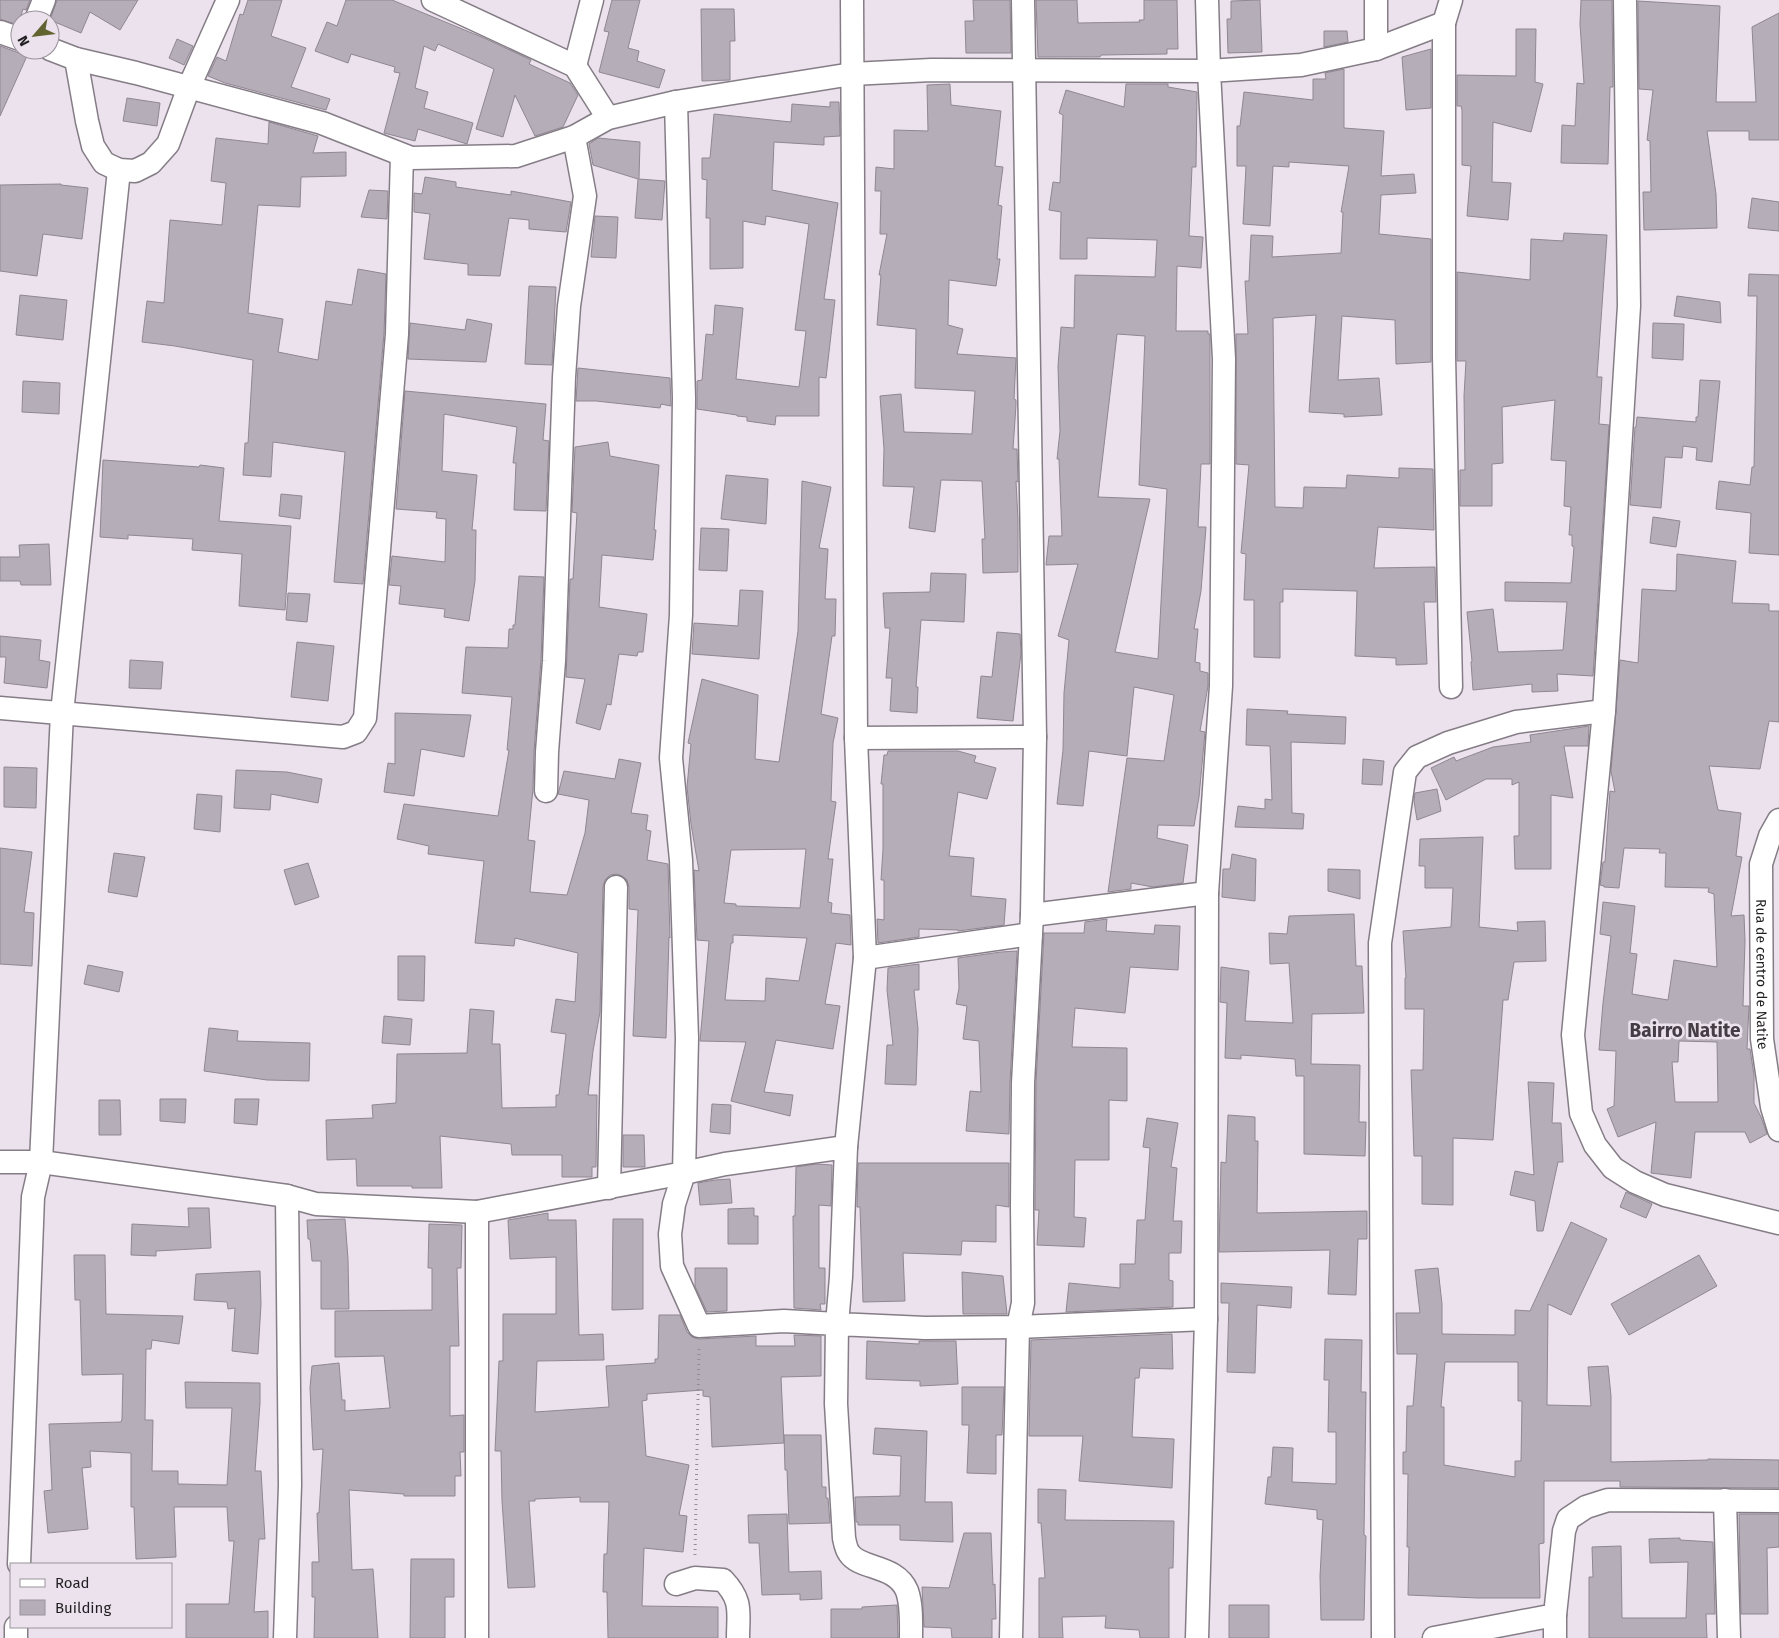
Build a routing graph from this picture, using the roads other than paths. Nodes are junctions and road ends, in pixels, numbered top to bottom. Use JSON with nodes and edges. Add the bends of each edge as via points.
{"nodes":[{"id":1,"x":228,"y":0,"type":"edge"},
{"id":2,"x":433,"y":0,"type":"edge"},
{"id":3,"x":592,"y":0,"type":"edge"},
{"id":4,"x":852,"y":0,"type":"edge"},
{"id":5,"x":1023,"y":0,"type":"edge"},
{"id":6,"x":1207,"y":0,"type":"edge"},
{"id":7,"x":1376,"y":0,"type":"edge"},
{"id":8,"x":1451,"y":0,"type":"edge"},
{"id":9,"x":1625,"y":0,"type":"edge"},
{"id":10,"x":461,"y":6,"type":"edge"},
{"id":11,"x":1444,"y":23,"type":"junction"},
{"id":12,"x":1376,"y":49,"type":"junction"},
{"id":13,"x":60,"y":53,"type":"edge"},
{"id":14,"x":76,"y":59,"type":"junction"},
{"id":15,"x":575,"y":66,"type":"junction"},
{"id":16,"x":1024,"y":71,"type":"junction"},
{"id":17,"x":1209,"y":71,"type":"junction"},
{"id":18,"x":852,"y":74,"type":"junction"},
{"id":19,"x":189,"y":87,"type":"junction"},
{"id":20,"x":676,"y":102,"type":"junction"},
{"id":21,"x":608,"y":118,"type":"junction"},
{"id":22,"x":574,"y":136,"type":"junction"},
{"id":23,"x":402,"y":155,"type":"junction"},
{"id":24,"x":119,"y":170,"type":"junction"},
{"id":25,"x":1451,"y":687,"type":"dead end"},
{"id":26,"x":0,"y":708,"type":"edge"},
{"id":27,"x":1604,"y":711,"type":"junction"},
{"id":28,"x":62,"y":713,"type":"junction"},
{"id":29,"x":856,"y":738,"type":"junction"},
{"id":30,"x":1035,"y":738,"type":"junction"},
{"id":31,"x":546,"y":791,"type":"dead end"},
{"id":32,"x":1779,"y":820,"type":"edge"},
{"id":33,"x":616,"y":887,"type":"dead end"},
{"id":34,"x":1207,"y":893,"type":"junction"},
{"id":35,"x":1032,"y":924,"type":"junction"},
{"id":36,"x":866,"y":958,"type":"junction"},
{"id":37,"x":1779,"y":1130,"type":"edge"},
{"id":38,"x":846,"y":1147,"type":"junction"},
{"id":39,"x":0,"y":1162,"type":"edge"},
{"id":40,"x":41,"y":1162,"type":"junction"},
{"id":41,"x":684,"y":1173,"type":"junction"},
{"id":42,"x":609,"y":1188,"type":"junction"},
{"id":43,"x":287,"y":1196,"type":"junction"},
{"id":44,"x":477,"y":1212,"type":"junction"},
{"id":45,"x":1779,"y":1223,"type":"edge"},
{"id":46,"x":1206,"y":1319,"type":"junction"},
{"id":47,"x":837,"y":1324,"type":"junction"},
{"id":48,"x":1018,"y":1327,"type":"junction"},
{"id":49,"x":1724,"y":1500,"type":"junction"},
{"id":50,"x":1779,"y":1501,"type":"edge"},
{"id":51,"x":19,"y":1563,"type":"edge"},
{"id":52,"x":686,"y":1581,"type":"road end"},
{"id":53,"x":1555,"y":1615,"type":"junction"},
{"id":54,"x":286,"y":1638,"type":"edge"},
{"id":55,"x":478,"y":1638,"type":"edge"},
{"id":56,"x":738,"y":1638,"type":"edge"},
{"id":57,"x":911,"y":1638,"type":"edge"},
{"id":58,"x":1011,"y":1638,"type":"edge"},
{"id":59,"x":1197,"y":1638,"type":"edge"},
{"id":60,"x":1383,"y":1638,"type":"edge"},
{"id":61,"x":1434,"y":1638,"type":"edge"},
{"id":62,"x":1555,"y":1638,"type":"edge"},
{"id":63,"x":1729,"y":1638,"type":"edge"}],
"edges":[{"from":1,"to":19,"type":"street"},
{"from":2,"to":10,"type":"street"},
{"from":3,"to":15,"type":"street"},
{"from":4,"to":18,"type":"street"},
{"from":5,"to":16,"type":"street"},
{"from":6,"to":17,"type":"street"},
{"from":7,"to":12,"type":"street"},
{"from":8,"to":11,"type":"street"},
{"from":9,"to":27,"type":"street","via":[[1628,306]]},
{"from":10,"to":15,"type":"street"},
{"from":11,"to":12,"type":"street"},
{"from":11,"to":25,"type":"street","via":[[1444,356]]},
{"from":12,"to":17,"type":"street","via":[[1301,65]]},
{"from":13,"to":14,"type":"street"},
{"from":14,"to":19,"type":"street"},
{"from":14,"to":24,"type":"street","via":[[93,146],[104,163]]},
{"from":15,"to":21,"type":"street"},
{"from":16,"to":17,"type":"street"},
{"from":16,"to":18,"type":"street","via":[[931,70]]},
{"from":16,"to":30,"type":"street"},
{"from":17,"to":34,"type":"street","via":[[1224,359],[1221,686]]},
{"from":18,"to":20,"type":"street"},
{"from":18,"to":29,"type":"street"},
{"from":19,"to":23,"type":"street","via":[[322,123]]},
{"from":19,"to":24,"type":"street","via":[[168,144],[152,163],[135,171]]},
{"from":20,"to":21,"type":"street"},
{"from":20,"to":41,"type":"street","via":[[684,398],[681,615],[671,758],[682,870],[687,1038]]},
{"from":21,"to":22,"type":"street"},
{"from":22,"to":23,"type":"street","via":[[516,156],[411,158]]},
{"from":22,"to":31,"type":"street","via":[[585,196],[569,306],[564,377]]},
{"from":23,"to":28,"type":"street","via":[[396,334],[364,718],[356,732],[343,737]]},
{"from":24,"to":28,"type":"street"},
{"from":26,"to":28,"type":"street"},
{"from":27,"to":45,"type":"street","via":[[1573,1035],[1581,1114],[1595,1145],[1613,1168],[1635,1182],[1665,1195]]},
{"from":27,"to":60,"type":"street","via":[[1516,722],[1448,743],[1417,757],[1405,772],[1380,943]]},
{"from":28,"to":40,"type":"street"},
{"from":29,"to":30,"type":"street"},
{"from":29,"to":36,"type":"street"},
{"from":30,"to":35,"type":"street"},
{"from":32,"to":37,"type":"street","name":"Rua de centro de Natite","via":[[1761,864],[1762,1039]]},
{"from":33,"to":42,"type":"street"},
{"from":34,"to":35,"type":"street"},
{"from":34,"to":46,"type":"street"},
{"from":35,"to":36,"type":"street"},
{"from":35,"to":48,"type":"street","via":[[1023,1083],[1023,1303]]},
{"from":36,"to":38,"type":"street"},
{"from":38,"to":41,"type":"street"},
{"from":38,"to":47,"type":"street"},
{"from":39,"to":40,"type":"street"},
{"from":40,"to":43,"type":"street"},
{"from":40,"to":51,"type":"street","via":[[34,1197]]},
{"from":41,"to":42,"type":"street"},
{"from":41,"to":47,"type":"street","via":[[674,1204],[670,1234],[672,1266],[699,1326],[784,1321]]},
{"from":42,"to":44,"type":"street"},
{"from":43,"to":44,"type":"street","via":[[316,1204]]},
{"from":43,"to":54,"type":"street","via":[[290,1485]]},
{"from":44,"to":55,"type":"street"},
{"from":46,"to":48,"type":"street"},
{"from":46,"to":59,"type":"street"},
{"from":47,"to":48,"type":"street","via":[[925,1328]]},
{"from":47,"to":57,"type":"street","via":[[836,1404],[844,1538],[849,1554],[898,1578],[907,1590]]},
{"from":48,"to":58,"type":"street"},
{"from":49,"to":50,"type":"street"},
{"from":49,"to":53,"type":"street","via":[[1608,1500],[1586,1507],[1568,1518]]},
{"from":49,"to":63,"type":"street"},
{"from":52,"to":56,"type":"street","via":[[723,1580],[738,1601]]},
{"from":53,"to":61,"type":"street"},
{"from":53,"to":62,"type":"street"}]}
